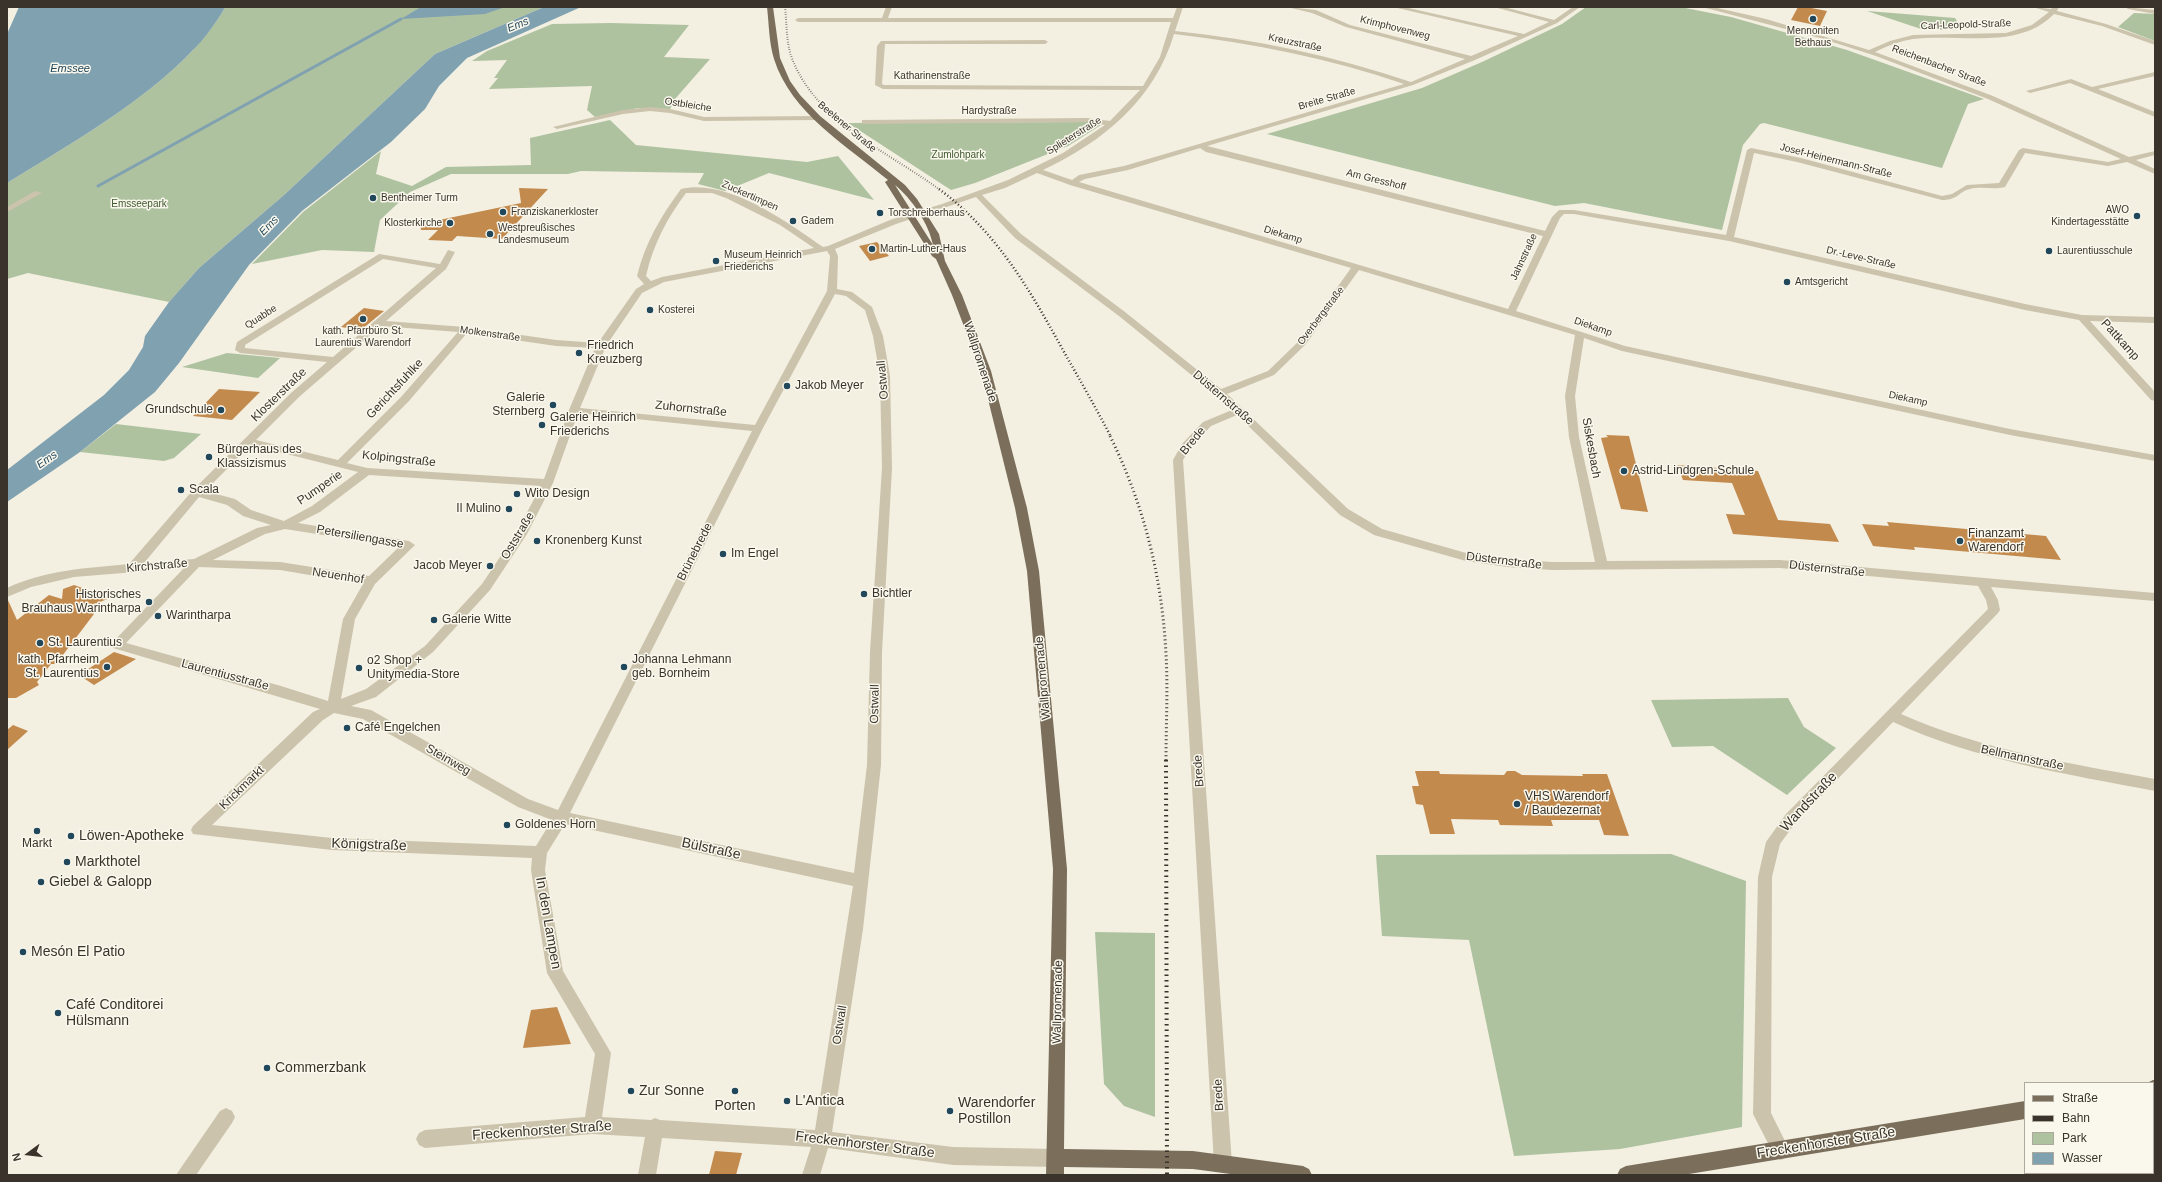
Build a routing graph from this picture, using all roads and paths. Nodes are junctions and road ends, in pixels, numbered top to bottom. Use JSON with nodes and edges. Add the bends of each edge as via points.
{"nodes":[{"id":1,"x":770,"y":7,"type":"edge"},
{"id":2,"x":889,"y":7,"type":"edge"},
{"id":3,"x":1180,"y":7,"type":"edge"},
{"id":4,"x":1290,"y":7,"type":"edge"},
{"id":5,"x":1396,"y":7,"type":"edge"},
{"id":6,"x":1497,"y":7,"type":"edge"},
{"id":7,"x":1576,"y":7,"type":"edge"},
{"id":8,"x":1705,"y":7,"type":"edge"},
{"id":9,"x":2036,"y":7,"type":"edge"},
{"id":10,"x":2128,"y":7,"type":"edge"},
{"id":11,"x":2055,"y":9,"type":"edge"},
{"id":12,"x":2155,"y":12,"type":"edge"},
{"id":13,"x":885,"y":19,"type":"junction"},
{"id":14,"x":798,"y":20,"type":"dead end"},
{"id":15,"x":1175,"y":20,"type":"junction"},
{"id":16,"x":1554,"y":22,"type":"junction"},
{"id":17,"x":1171,"y":32,"type":"junction"},
{"id":18,"x":1525,"y":36,"type":"junction"},
{"id":19,"x":1045,"y":42,"type":"dead end"},
{"id":20,"x":2155,"y":43,"type":"edge"},
{"id":21,"x":1871,"y":51,"type":"junction"},
{"id":22,"x":1473,"y":58,"type":"junction"},
{"id":23,"x":2155,"y":74,"type":"edge"},
{"id":24,"x":1411,"y":84,"type":"junction"},
{"id":25,"x":1145,"y":88,"type":"junction"},
{"id":26,"x":2092,"y":89,"type":"junction"},
{"id":27,"x":2030,"y":91,"type":"dead end"},
{"id":28,"x":2155,"y":115,"type":"edge"},
{"id":29,"x":817,"y":118,"type":"junction"},
{"id":30,"x":865,"y":122,"type":"dead end"},
{"id":31,"x":1113,"y":124,"type":"junction"},
{"id":32,"x":557,"y":127,"type":"dead end"},
{"id":33,"x":1201,"y":146,"type":"junction"},
{"id":34,"x":2155,"y":153,"type":"edge"},
{"id":35,"x":2129,"y":159,"type":"junction"},
{"id":36,"x":1037,"y":170,"type":"junction"},
{"id":37,"x":883,"y":172,"type":"junction"},
{"id":38,"x":2155,"y":172,"type":"edge"},
{"id":39,"x":1008,"y":182,"type":"junction"},
{"id":40,"x":1073,"y":183,"type":"junction"},
{"id":41,"x":38,"y":193,"type":"dead end"},
{"id":42,"x":979,"y":196,"type":"junction"},
{"id":43,"x":7,"y":210,"type":"edge"},
{"id":44,"x":1562,"y":212,"type":"joint"},
{"id":45,"x":923,"y":215,"type":"junction"},
{"id":46,"x":913,"y":218,"type":"junction"},
{"id":47,"x":1547,"y":234,"type":"junction"},
{"id":48,"x":1729,"y":238,"type":"junction"},
{"id":49,"x":826,"y":249,"type":"junction"},
{"id":50,"x":451,"y":252,"type":"dead end"},
{"id":51,"x":941,"y":261,"type":"junction"},
{"id":52,"x":443,"y":267,"type":"junction"},
{"id":53,"x":1356,"y":268,"type":"junction"},
{"id":54,"x":649,"y":285,"type":"junction"},
{"id":55,"x":832,"y":291,"type":"junction"},
{"id":56,"x":1511,"y":313,"type":"junction"},
{"id":57,"x":2082,"y":318,"type":"junction"},
{"id":58,"x":2155,"y":320,"type":"edge"},
{"id":59,"x":380,"y":323,"type":"junction"},
{"id":60,"x":465,"y":330,"type":"junction"},
{"id":61,"x":1580,"y":333,"type":"junction"},
{"id":62,"x":601,"y":346,"type":"junction"},
{"id":63,"x":337,"y":360,"type":"junction"},
{"id":64,"x":1220,"y":393,"type":"junction"},
{"id":65,"x":2155,"y":398,"type":"edge"},
{"id":66,"x":574,"y":410,"type":"junction"},
{"id":67,"x":1239,"y":411,"type":"junction"},
{"id":68,"x":758,"y":428,"type":"junction"},
{"id":69,"x":250,"y":442,"type":"junction"},
{"id":70,"x":2155,"y":458,"type":"edge"},
{"id":71,"x":340,"y":464,"type":"junction"},
{"id":72,"x":367,"y":471,"type":"junction"},
{"id":73,"x":548,"y":483,"type":"junction"},
{"id":74,"x":197,"y":493,"type":"junction"},
{"id":75,"x":285,"y":525,"type":"junction"},
{"id":76,"x":196,"y":563,"type":"junction"},
{"id":77,"x":1602,"y":566,"type":"junction"},
{"id":78,"x":134,"y":568,"type":"junction"},
{"id":79,"x":371,"y":581,"type":"junction"},
{"id":80,"x":1983,"y":583,"type":"junction"},
{"id":81,"x":7,"y":593,"type":"edge"},
{"id":82,"x":2155,"y":597,"type":"edge"},
{"id":83,"x":117,"y":645,"type":"joint"},
{"id":84,"x":333,"y":708,"type":"junction"},
{"id":85,"x":1893,"y":716,"type":"junction"},
{"id":86,"x":2155,"y":785,"type":"edge"},
{"id":87,"x":562,"y":817,"type":"junction"},
{"id":88,"x":198,"y":830,"type":"joint"},
{"id":89,"x":540,"y":852,"type":"junction"},
{"id":90,"x":860,"y":880,"type":"junction"},
{"id":91,"x":2024,"y":1110,"type":"edge"},
{"id":92,"x":226,"y":1117,"type":"dead end"},
{"id":93,"x":592,"y":1125,"type":"junction"},
{"id":94,"x":655,"y":1127,"type":"junction"},
{"id":95,"x":426,"y":1138,"type":"dead end"},
{"id":96,"x":822,"y":1139,"type":"junction"},
{"id":97,"x":1781,"y":1151,"type":"junction"},
{"id":98,"x":1223,"y":1164,"type":"junction"},
{"id":99,"x":1056,"y":1167,"type":"edge"},
{"id":100,"x":185,"y":1175,"type":"edge"},
{"id":101,"x":648,"y":1175,"type":"edge"},
{"id":102,"x":812,"y":1175,"type":"edge"},
{"id":103,"x":1303,"y":1175,"type":"edge"},
{"id":104,"x":1626,"y":1175,"type":"edge"}],
"edges":[{"from":1,"to":29,"type":"main road","name":"Beelener Straße","via":[[773,42],[780,66],[797,96]]},
{"from":2,"to":13,"type":"street"},
{"from":3,"to":15,"type":"street","name":"Splieterstraße"},
{"from":4,"to":22,"type":"street","name":"Krimphovenweg","via":[[1314,11],[1348,26]]},
{"from":5,"to":18,"type":"street"},
{"from":6,"to":16,"type":"street"},
{"from":7,"to":16,"type":"street","name":"Breite Straße"},
{"from":8,"to":21,"type":"street","name":"Reichenbacher Straße","via":[[1764,19]]},
{"from":9,"to":11,"type":"street"},
{"from":10,"to":12,"type":"street"},
{"from":11,"to":20,"type":"street"},
{"from":11,"to":21,"type":"street","name":"Carl-Leopold-Straße","via":[[2031,28],[2020,32],[1913,37]]},
{"from":13,"to":14,"type":"street"},
{"from":13,"to":15,"type":"street"},
{"from":15,"to":17,"type":"street","name":"Splieterstraße"},
{"from":16,"to":18,"type":"street","name":"Breite Straße"},
{"from":17,"to":24,"type":"street","name":"Kreuzstraße","via":[[1210,36],[1294,52],[1384,74]]},
{"from":17,"to":25,"type":"street","name":"Splieterstraße","via":[[1160,64]]},
{"from":18,"to":22,"type":"street","name":"Breite Straße"},
{"from":19,"to":25,"type":"street","name":"Katharinenstraße","via":[[883,42],[880,46],[878,85]]},
{"from":21,"to":35,"type":"street","name":"Reichenbacher Straße","via":[[1979,91]]},
{"from":22,"to":24,"type":"street","name":"Breite Straße"},
{"from":23,"to":26,"type":"street"},
{"from":24,"to":33,"type":"street","name":"Breite Straße"},
{"from":25,"to":31,"type":"street","name":"Splieterstraße"},
{"from":26,"to":27,"type":"street","via":[[2071,81]]},
{"from":26,"to":28,"type":"street"},
{"from":29,"to":32,"type":"street","name":"Ostbleiche","via":[[704,119],[650,109],[623,112]]},
{"from":29,"to":37,"type":"main road","name":"Beelener Straße"},
{"from":30,"to":31,"type":"street","name":"Hardystraße","via":[[1087,120]]},
{"from":31,"to":36,"type":"street","name":"Splieterstraße","via":[[1085,144]]},
{"from":33,"to":40,"type":"street","name":"Breite Straße","via":[[1125,168],[1082,177]]},
{"from":33,"to":47,"type":"street","name":"Am Gresshoff"},
{"from":34,"to":35,"type":"street"},
{"from":35,"to":38,"type":"street","name":"Reichenbacher Straße"},
{"from":35,"to":48,"type":"street","name":"Josef-Heinermann-Straße","via":[[2108,164],[2096,163],[2023,150],[2002,185],[1966,188],[1956,197],[1942,198],[1751,150]]},
{"from":36,"to":39,"type":"street","name":"Splieterstraße"},
{"from":36,"to":40,"type":"street","name":"Diekamp"},
{"from":37,"to":45,"type":"main road","name":"Beelener Straße","via":[[902,187]]},
{"from":37,"to":46,"type":"main road","name":"Beelener Straße"},
{"from":39,"to":42,"type":"street","name":"Splieterstraße"},
{"from":39,"to":45,"type":"street","name":"Splieterstraße"},
{"from":40,"to":53,"type":"street","name":"Diekamp"},
{"from":41,"to":43,"type":"street"},
{"from":42,"to":45,"type":"street","name":"Splieterstraße"},
{"from":42,"to":64,"type":"street","name":"Düsternstraße","via":[[1018,236],[1122,314]]},
{"from":44,"to":47,"type":"street","name":"Jahnstraße","via":[[1556,217]]},
{"from":44,"to":48,"type":"street","name":"Dr.-Leve-Straße"},
{"from":45,"to":46,"type":"street","name":"Oststraße"},
{"from":45,"to":51,"type":"main road","name":"Wallpromenade","via":[[935,234]]},
{"from":46,"to":49,"type":"street","name":"Oststraße"},
{"from":46,"to":51,"type":"main road","name":"Beelener Straße"},
{"from":47,"to":56,"type":"street","name":"Jahnstraße"},
{"from":48,"to":57,"type":"street","name":"Dr.-Leve-Straße"},
{"from":49,"to":54,"type":"street","name":"Oststraße","via":[[662,280]]},
{"from":49,"to":54,"type":"street","name":"Zuckertimpen","via":[[783,223],[729,196],[712,191],[684,191],[660,227],[644,261],[641,276]]},
{"from":49,"to":55,"type":"street","name":"Brünebrede","via":[[834,256]]},
{"from":50,"to":52,"type":"street","name":"Klosterstraße"},
{"from":51,"to":99,"type":"main road","name":"Wallpromenade","via":[[986,371],[1021,508],[1033,571],[1060,869]]},
{"from":52,"to":59,"type":"street","name":"Klosterstraße"},
{"from":52,"to":63,"type":"street","name":"Quabbe","via":[[382,256],[240,344],[240,350]]},
{"from":53,"to":56,"type":"street","name":"Diekamp"},
{"from":53,"to":64,"type":"street","name":"Overbergstraße","via":[[1303,342],[1271,373]]},
{"from":54,"to":62,"type":"street","name":"Oststraße","via":[[639,292]]},
{"from":55,"to":68,"type":"street","name":"Brünebrede"},
{"from":55,"to":90,"type":"street","name":"Ostwall","via":[[849,294],[869,310],[878,336],[885,376],[886,468],[876,645],[874,765]]},
{"from":56,"to":61,"type":"street","name":"Diekamp"},
{"from":57,"to":58,"type":"street","name":"Dr.-Leve-Straße"},
{"from":57,"to":65,"type":"street","name":"Pattkamp"},
{"from":59,"to":60,"type":"street","name":"Molkenstraße"},
{"from":59,"to":63,"type":"street","name":"Klosterstraße"},
{"from":60,"to":62,"type":"street","name":"Molkenstraße","via":[[556,343]]},
{"from":60,"to":71,"type":"street","name":"Gerichtsfuhlke","via":[[405,400]]},
{"from":61,"to":70,"type":"street","name":"Diekamp","via":[[1622,348],[1790,386],[2010,432]]},
{"from":61,"to":77,"type":"street","name":"Siskesbach","via":[[1570,396],[1573,424]]},
{"from":62,"to":66,"type":"street","name":"Oststraße"},
{"from":63,"to":69,"type":"street","name":"Klosterstraße","via":[[295,395]]},
{"from":64,"to":67,"type":"street","name":"Düsternstraße"},
{"from":66,"to":68,"type":"street","name":"Zuhornstraße"},
{"from":66,"to":73,"type":"street","name":"Oststraße"},
{"from":67,"to":77,"type":"street","name":"Düsternstraße","via":[[1344,512],[1378,532],[1466,557],[1507,563]]},
{"from":67,"to":98,"type":"street","name":"Brede","via":[[1207,424],[1186,446],[1178,460]]},
{"from":68,"to":87,"type":"street","name":"Brünebrede"},
{"from":69,"to":71,"type":"street","name":"Kolpingstraße"},
{"from":69,"to":74,"type":"street","name":"Klosterstraße"},
{"from":71,"to":72,"type":"street","name":"Kolpingstraße"},
{"from":72,"to":73,"type":"street","name":"Kolpingstraße"},
{"from":72,"to":75,"type":"street","name":"Pumperie","via":[[316,509]]},
{"from":73,"to":84,"type":"street","name":"Oststraße","via":[[520,534],[486,587],[429,649],[371,693]]},
{"from":74,"to":75,"type":"street","via":[[231,502],[247,513]]},
{"from":74,"to":78,"type":"street","name":"Klosterstraße"},
{"from":75,"to":76,"type":"street","via":[[261,531]]},
{"from":75,"to":79,"type":"street","name":"Petersiliengasse","via":[[409,545]]},
{"from":76,"to":78,"type":"street","name":"Kirchstraße"},
{"from":76,"to":79,"type":"street","name":"Neuenhof","via":[[280,566]]},
{"from":76,"to":83,"type":"street","name":"Kirchstraße"},
{"from":77,"to":80,"type":"street","name":"Düsternstraße","via":[[1780,564]]},
{"from":78,"to":81,"type":"street","name":"Kirchstraße","via":[[74,573],[28,583]]},
{"from":79,"to":84,"type":"street","name":"Neuenhof","via":[[349,619]]},
{"from":80,"to":82,"type":"street","name":"Düsternstraße"},
{"from":80,"to":85,"type":"street","name":"Wandstraße","via":[[1994,610]]},
{"from":83,"to":84,"type":"street","name":"Laurentiusstraße"},
{"from":84,"to":87,"type":"street","name":"Steinweg","via":[[366,714],[524,803]]},
{"from":84,"to":88,"type":"street","name":"Krickmarkt","via":[[318,716]]},
{"from":85,"to":86,"type":"street","name":"Bellmannstraße","via":[[1982,751]]},
{"from":85,"to":97,"type":"street","name":"Wandstraße","via":[[1792,818],[1773,842],[1765,877],[1762,1114]]},
{"from":87,"to":89,"type":"street","name":"Brünebrede"},
{"from":87,"to":90,"type":"street","name":"Bülstraße"},
{"from":88,"to":89,"type":"street","name":"Königstraße","via":[[332,844]]},
{"from":89,"to":93,"type":"street","name":"In den Lampen","via":[[538,870],[555,974],[603,1053]]},
{"from":90,"to":96,"type":"street","name":"Ostwall"},
{"from":91,"to":97,"type":"main road","name":"Freckenhorster Straße"},
{"from":92,"to":100,"type":"street"},
{"from":93,"to":94,"type":"street","name":"Freckenhorster Straße"},
{"from":93,"to":95,"type":"street","name":"Freckenhorster Straße"},
{"from":94,"to":96,"type":"street","name":"Freckenhorster Straße"},
{"from":94,"to":101,"type":"street"},
{"from":96,"to":99,"type":"street","name":"Freckenhorster Straße"},
{"from":96,"to":102,"type":"street","name":"Ostwall"},
{"from":97,"to":104,"type":"main road","name":"Freckenhorster Straße"},
{"from":98,"to":99,"type":"main road","name":"Freckenhorster Straße","via":[[1167,1159]]},
{"from":98,"to":103,"type":"main road","name":"Freckenhorster Straße"}]}
